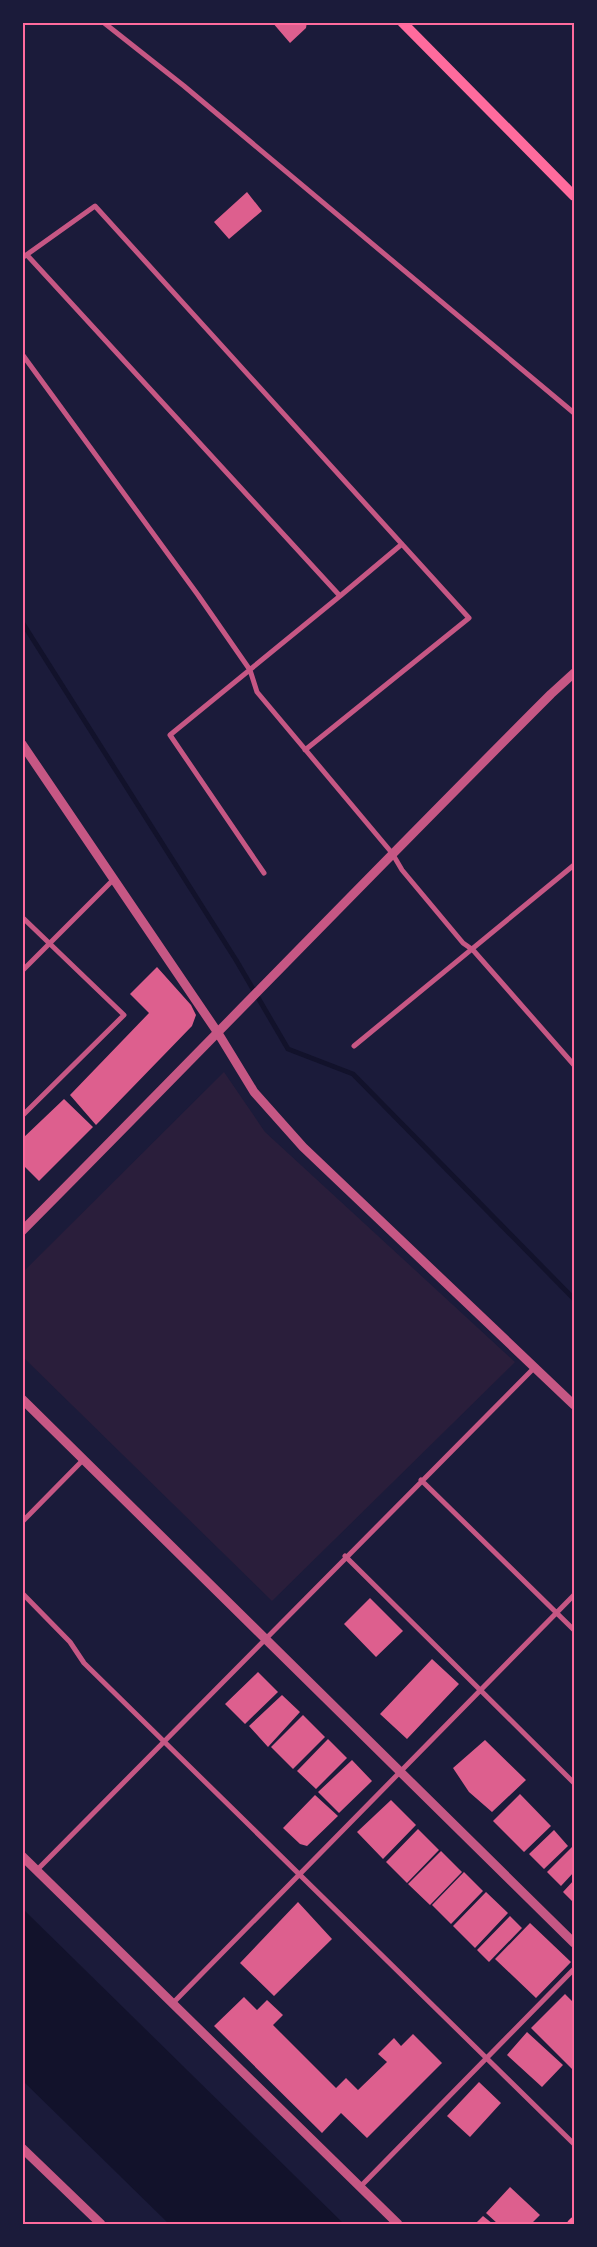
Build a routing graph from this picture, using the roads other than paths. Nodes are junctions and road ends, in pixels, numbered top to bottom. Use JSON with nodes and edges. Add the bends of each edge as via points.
{"nodes":[{"id":1,"x":103,"y":22,"type":"edge"},
{"id":2,"x":402,"y":22,"type":"edge"},
{"id":3,"x":574,"y":196,"type":"edge"},
{"id":4,"x":24,"y":257,"type":"edge"},
{"id":5,"x":22,"y":354,"type":"edge"},
{"id":6,"x":574,"y":412,"type":"edge"},
{"id":7,"x":402,"y":544,"type":"junction"},
{"id":8,"x":340,"y":596,"type":"junction"},
{"id":9,"x":250,"y":670,"type":"junction"},
{"id":10,"x":574,"y":673,"type":"edge"},
{"id":11,"x":22,"y":744,"type":"edge"},
{"id":12,"x":305,"y":750,"type":"junction"},
{"id":13,"x":392,"y":853,"type":"junction"},
{"id":14,"x":574,"y":866,"type":"edge"},
{"id":15,"x":264,"y":873,"type":"dead end"},
{"id":16,"x":114,"y":879,"type":"junction"},
{"id":17,"x":22,"y":917,"type":"edge"},
{"id":18,"x":50,"y":944,"type":"junction"},
{"id":19,"x":473,"y":950,"type":"junction"},
{"id":20,"x":22,"y":971,"type":"edge"},
{"id":21,"x":218,"y":1034,"type":"junction"},
{"id":22,"x":354,"y":1046,"type":"dead end"},
{"id":23,"x":574,"y":1065,"type":"edge"},
{"id":24,"x":22,"y":1116,"type":"edge"},
{"id":25,"x":22,"y":1231,"type":"edge"},
{"id":26,"x":534,"y":1367,"type":"junction"},
{"id":27,"x":22,"y":1399,"type":"edge"},
{"id":28,"x":574,"y":1405,"type":"edge"},
{"id":29,"x":84,"y":1459,"type":"junction"},
{"id":30,"x":421,"y":1480,"type":"junction"},
{"id":31,"x":22,"y":1522,"type":"edge"},
{"id":32,"x":345,"y":1556,"type":"junction"},
{"id":33,"x":22,"y":1593,"type":"edge"},
{"id":34,"x":574,"y":1595,"type":"edge"},
{"id":35,"x":557,"y":1613,"type":"junction"},
{"id":36,"x":574,"y":1630,"type":"edge"},
{"id":37,"x":266,"y":1637,"type":"junction"},
{"id":38,"x":481,"y":1690,"type":"junction"},
{"id":39,"x":165,"y":1741,"type":"junction"},
{"id":40,"x":402,"y":1771,"type":"junction"},
{"id":41,"x":574,"y":1783,"type":"edge"},
{"id":42,"x":22,"y":1856,"type":"edge"},
{"id":43,"x":37,"y":1870,"type":"junction"},
{"id":44,"x":300,"y":1874,"type":"junction"},
{"id":45,"x":574,"y":1943,"type":"edge"},
{"id":46,"x":574,"y":1969,"type":"edge"},
{"id":47,"x":172,"y":2004,"type":"junction"},
{"id":48,"x":487,"y":2057,"type":"junction"},
{"id":49,"x":574,"y":2144,"type":"edge"},
{"id":50,"x":22,"y":2148,"type":"edge"},
{"id":51,"x":360,"y":2188,"type":"junction"},
{"id":52,"x":101,"y":2224,"type":"edge"},
{"id":53,"x":398,"y":2224,"type":"edge"}],
"edges":[{"from":1,"to":6,"type":"street","via":[[192,92]]},
{"from":2,"to":3,"type":"main road"},
{"from":4,"to":7,"type":"street","via":[[94,206]]},
{"from":4,"to":8,"type":"street"},
{"from":5,"to":9,"type":"street"},
{"from":7,"to":8,"type":"street"},
{"from":7,"to":12,"type":"street","via":[[468,618]]},
{"from":8,"to":9,"type":"street"},
{"from":9,"to":12,"type":"street","via":[[257,692]]},
{"from":9,"to":15,"type":"street","via":[[170,735]]},
{"from":10,"to":13,"type":"street"},
{"from":11,"to":16,"type":"street"},
{"from":12,"to":13,"type":"street"},
{"from":13,"to":19,"type":"street","via":[[402,870],[462,943]]},
{"from":13,"to":21,"type":"street"},
{"from":14,"to":19,"type":"street"},
{"from":16,"to":18,"type":"street"},
{"from":16,"to":21,"type":"street"},
{"from":17,"to":18,"type":"street"},
{"from":18,"to":20,"type":"street"},
{"from":18,"to":24,"type":"street","via":[[124,1015]]},
{"from":19,"to":22,"type":"street"},
{"from":19,"to":23,"type":"street"},
{"from":21,"to":25,"type":"street"},
{"from":21,"to":26,"type":"street","via":[[254,1092],[303,1147]]},
{"from":26,"to":28,"type":"street"},
{"from":26,"to":30,"type":"street"},
{"from":27,"to":29,"type":"street"},
{"from":29,"to":31,"type":"street"},
{"from":29,"to":37,"type":"street"},
{"from":30,"to":32,"type":"street"},
{"from":30,"to":35,"type":"street"},
{"from":32,"to":37,"type":"street"},
{"from":32,"to":38,"type":"street"},
{"from":33,"to":39,"type":"street","via":[[70,1642],[84,1663]]},
{"from":34,"to":35,"type":"street"},
{"from":35,"to":36,"type":"street"},
{"from":35,"to":38,"type":"street"},
{"from":37,"to":39,"type":"street"},
{"from":37,"to":40,"type":"street"},
{"from":38,"to":40,"type":"street"},
{"from":38,"to":41,"type":"street"},
{"from":39,"to":43,"type":"street"},
{"from":39,"to":44,"type":"street"},
{"from":40,"to":44,"type":"street"},
{"from":40,"to":45,"type":"street"},
{"from":42,"to":43,"type":"street"},
{"from":43,"to":47,"type":"street"},
{"from":44,"to":47,"type":"street"},
{"from":44,"to":48,"type":"street"},
{"from":46,"to":48,"type":"street"},
{"from":47,"to":51,"type":"street"},
{"from":48,"to":49,"type":"street"},
{"from":48,"to":51,"type":"street"},
{"from":50,"to":52,"type":"street"},
{"from":51,"to":53,"type":"street"}]}
